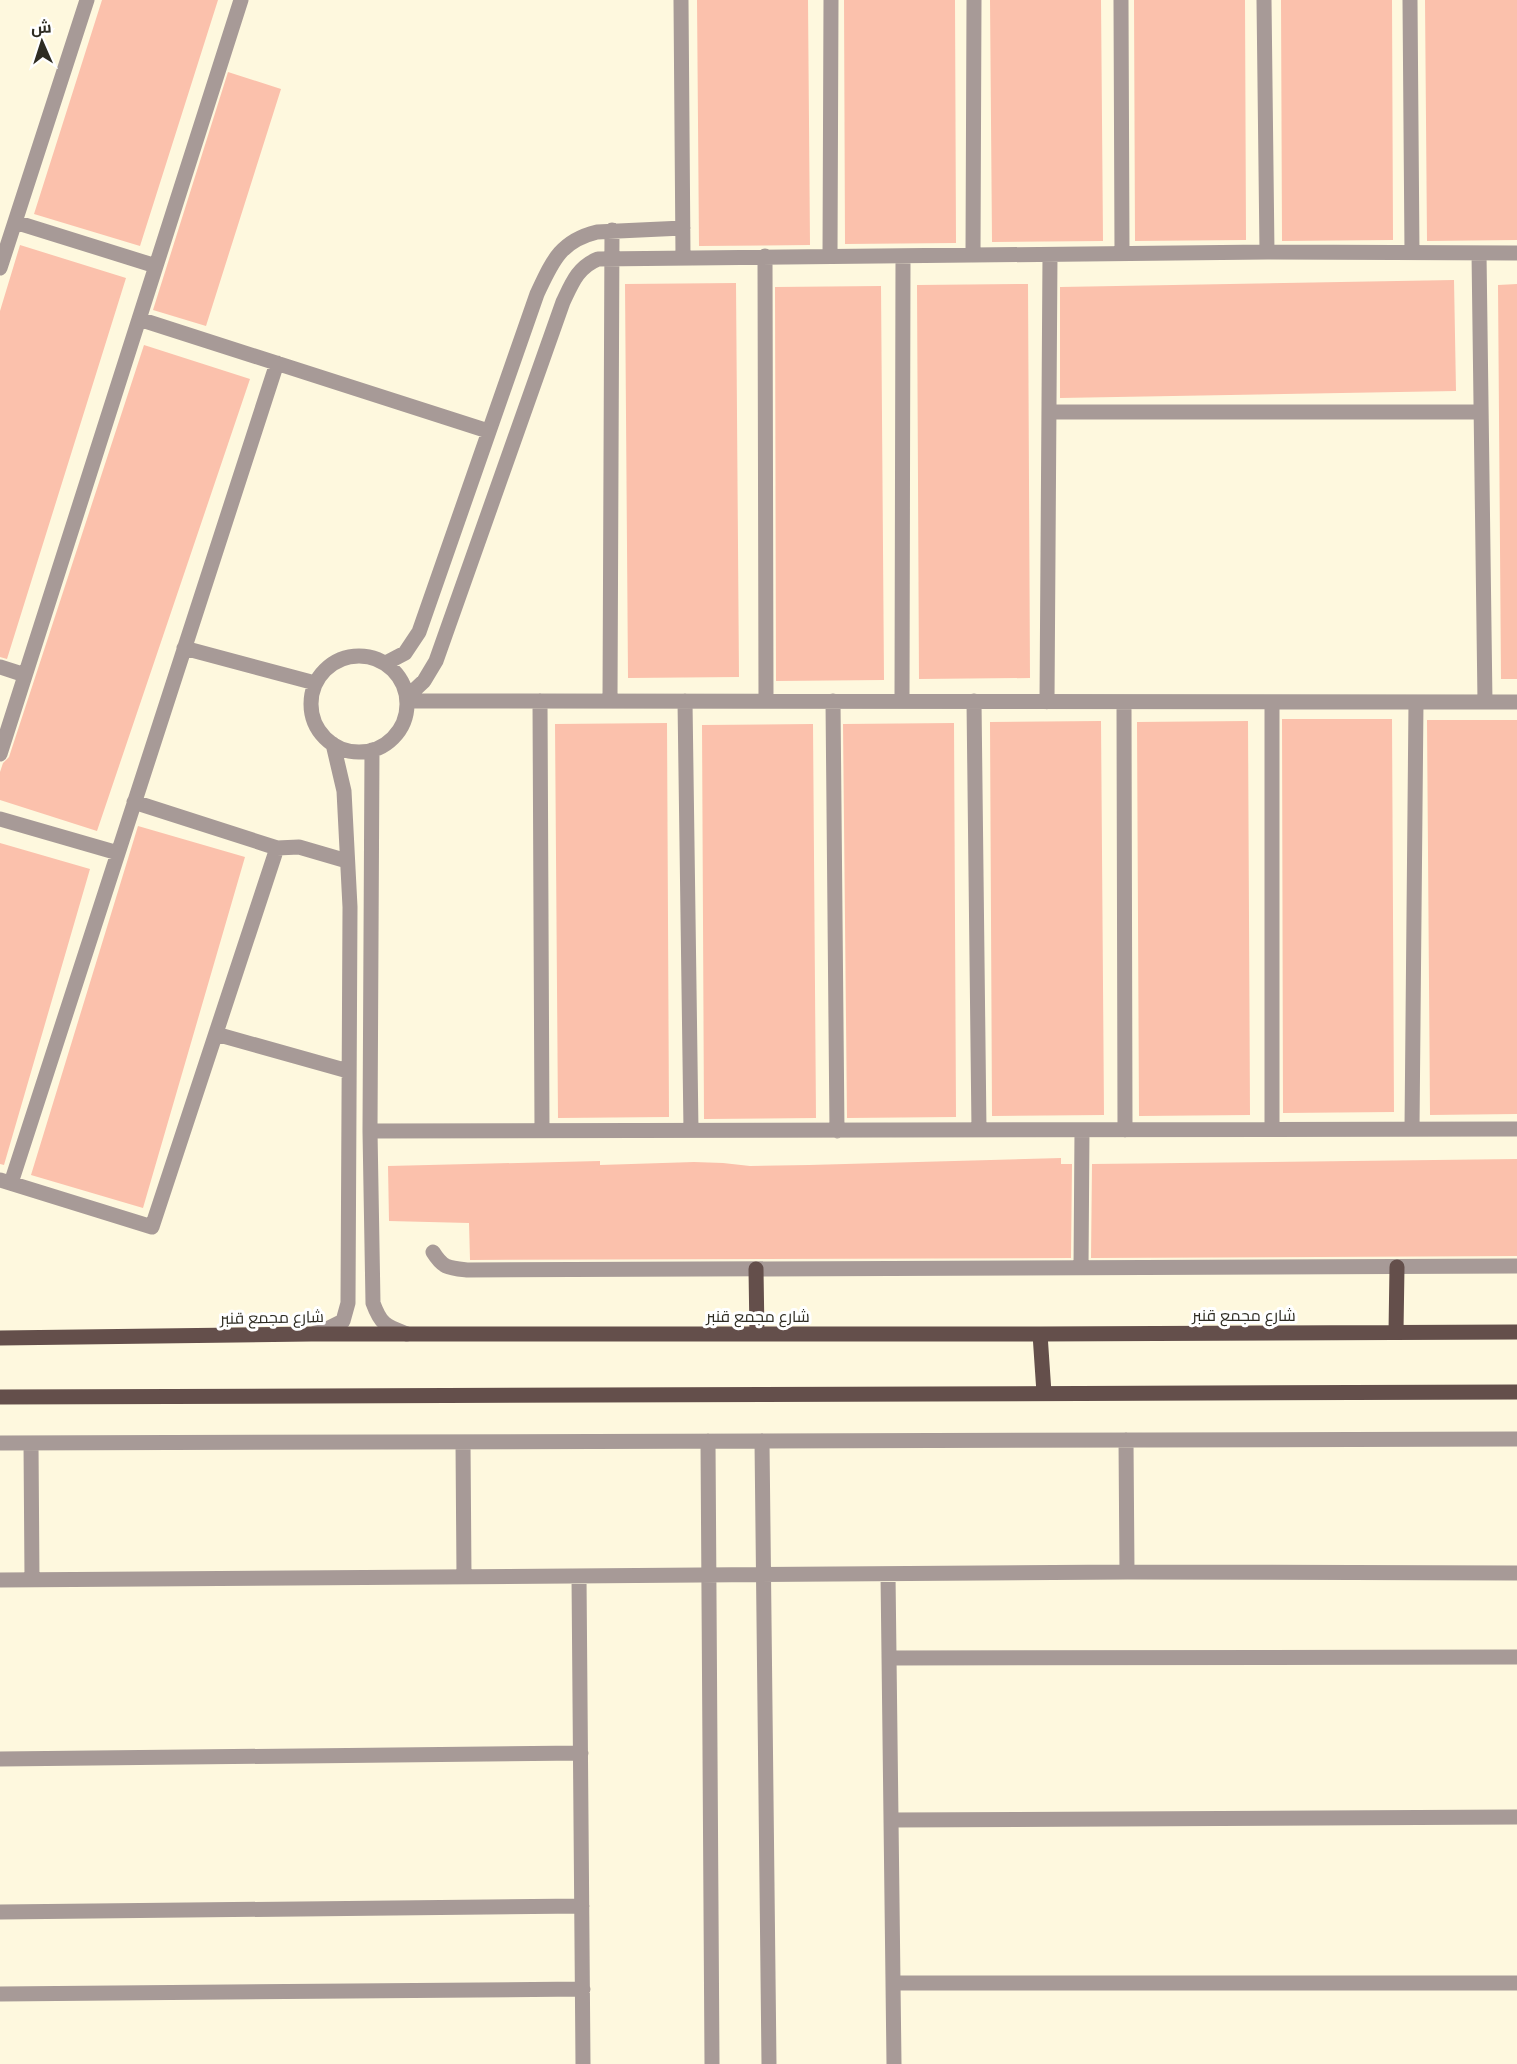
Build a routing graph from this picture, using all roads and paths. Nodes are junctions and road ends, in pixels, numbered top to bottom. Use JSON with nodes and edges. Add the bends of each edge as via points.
{"nodes":[{"id":1,"x":87,"y":0,"type":"edge"},
{"id":2,"x":241,"y":0,"type":"edge"},
{"id":3,"x":681,"y":0,"type":"edge"},
{"id":4,"x":831,"y":0,"type":"edge"},
{"id":5,"x":974,"y":0,"type":"edge"},
{"id":6,"x":1121,"y":0,"type":"edge"},
{"id":7,"x":1264,"y":0,"type":"edge"},
{"id":8,"x":1410,"y":0,"type":"edge"},
{"id":9,"x":15,"y":222,"type":"junction"},
{"id":10,"x":683,"y":228,"type":"junction"},
{"id":11,"x":612,"y":230,"type":"junction"},
{"id":12,"x":1267,"y":252,"type":"junction"},
{"id":13,"x":1517,"y":252,"type":"edge"},
{"id":14,"x":1412,"y":253,"type":"junction"},
{"id":15,"x":1479,"y":253,"type":"junction"},
{"id":16,"x":1122,"y":254,"type":"junction"},
{"id":17,"x":973,"y":255,"type":"junction"},
{"id":18,"x":1050,"y":255,"type":"junction"},
{"id":19,"x":765,"y":256,"type":"junction"},
{"id":20,"x":830,"y":256,"type":"junction"},
{"id":21,"x":903,"y":256,"type":"junction"},
{"id":22,"x":612,"y":257,"type":"junction"},
{"id":23,"x":683,"y":257,"type":"junction"},
{"id":24,"x":156,"y":266,"type":"junction"},
{"id":25,"x":0,"y":268,"type":"edge"},
{"id":26,"x":537,"y":294,"type":"junction"},
{"id":27,"x":563,"y":302,"type":"junction"},
{"id":28,"x":139,"y":319,"type":"junction"},
{"id":29,"x":277,"y":363,"type":"junction"},
{"id":30,"x":1049,"y":412,"type":"junction"},
{"id":31,"x":1481,"y":412,"type":"junction"},
{"id":32,"x":488,"y":431,"type":"junction"},
{"id":33,"x":184,"y":648,"type":"junction"},
{"id":34,"x":386,"y":663,"type":"junction"},
{"id":35,"x":0,"y":667,"type":"edge"},
{"id":36,"x":25,"y":675,"type":"junction"},
{"id":37,"x":315,"y":683,"type":"junction"},
{"id":38,"x":408,"y":699,"type":"junction"},
{"id":39,"x":540,"y":701,"type":"junction"},
{"id":40,"x":610,"y":701,"type":"junction"},
{"id":41,"x":685,"y":701,"type":"junction"},
{"id":42,"x":766,"y":701,"type":"junction"},
{"id":43,"x":833,"y":701,"type":"junction"},
{"id":44,"x":902,"y":701,"type":"junction"},
{"id":45,"x":974,"y":701,"type":"junction"},
{"id":46,"x":1047,"y":702,"type":"junction"},
{"id":47,"x":1124,"y":702,"type":"junction"},
{"id":48,"x":1272,"y":702,"type":"junction"},
{"id":49,"x":1416,"y":702,"type":"junction"},
{"id":50,"x":1485,"y":702,"type":"junction"},
{"id":51,"x":1517,"y":702,"type":"edge"},
{"id":52,"x":333,"y":744,"type":"junction"},
{"id":53,"x":372,"y":750,"type":"junction"},
{"id":54,"x":0,"y":754,"type":"edge"},
{"id":55,"x":134,"y":802,"type":"junction"},
{"id":56,"x":0,"y":819,"type":"edge"},
{"id":57,"x":277,"y":848,"type":"junction"},
{"id":58,"x":118,"y":853,"type":"junction"},
{"id":59,"x":347,"y":861,"type":"junction"},
{"id":60,"x":370,"y":990,"type":"junction"},
{"id":61,"x":348,"y":991,"type":"junction"},
{"id":62,"x":216,"y":1034,"type":"junction"},
{"id":63,"x":348,"y":1071,"type":"junction"},
{"id":64,"x":1412,"y":1129,"type":"junction"},
{"id":65,"x":1517,"y":1129,"type":"edge"},
{"id":66,"x":542,"y":1130,"type":"junction"},
{"id":67,"x":691,"y":1130,"type":"junction"},
{"id":68,"x":979,"y":1130,"type":"junction"},
{"id":69,"x":1082,"y":1130,"type":"junction"},
{"id":70,"x":1125,"y":1130,"type":"junction"},
{"id":71,"x":1272,"y":1130,"type":"junction"},
{"id":72,"x":370,"y":1131,"type":"junction"},
{"id":73,"x":837,"y":1131,"type":"junction"},
{"id":74,"x":5,"y":1182,"type":"edge"},
{"id":75,"x":433,"y":1252,"type":"dead end"},
{"id":76,"x":1517,"y":1266,"type":"edge"},
{"id":77,"x":1397,"y":1267,"type":"junction"},
{"id":78,"x":1081,"y":1268,"type":"junction"},
{"id":79,"x":756,"y":1269,"type":"junction"},
{"id":80,"x":1396,"y":1332,"type":"junction"},
{"id":81,"x":1517,"y":1332,"type":"edge"},
{"id":82,"x":311,"y":1334,"type":"junction"},
{"id":83,"x":407,"y":1334,"type":"junction"},
{"id":84,"x":757,"y":1334,"type":"junction"},
{"id":85,"x":1040,"y":1334,"type":"junction"},
{"id":86,"x":0,"y":1338,"type":"edge"},
{"id":87,"x":1517,"y":1392,"type":"edge"},
{"id":88,"x":1044,"y":1393,"type":"junction"},
{"id":89,"x":0,"y":1397,"type":"edge"},
{"id":90,"x":1517,"y":1439,"type":"edge"},
{"id":91,"x":1126,"y":1440,"type":"junction"},
{"id":92,"x":708,"y":1441,"type":"junction"},
{"id":93,"x":762,"y":1441,"type":"junction"},
{"id":94,"x":463,"y":1442,"type":"junction"},
{"id":95,"x":0,"y":1443,"type":"edge"},
{"id":96,"x":31,"y":1443,"type":"junction"},
{"id":97,"x":1127,"y":1572,"type":"junction"},
{"id":98,"x":1517,"y":1573,"type":"edge"},
{"id":99,"x":888,"y":1574,"type":"junction"},
{"id":100,"x":709,"y":1575,"type":"junction"},
{"id":101,"x":764,"y":1575,"type":"junction"},
{"id":102,"x":579,"y":1576,"type":"junction"},
{"id":103,"x":464,"y":1577,"type":"junction"},
{"id":104,"x":0,"y":1580,"type":"edge"},
{"id":105,"x":32,"y":1580,"type":"junction"},
{"id":106,"x":1517,"y":1656,"type":"edge"},
{"id":107,"x":889,"y":1658,"type":"junction"},
{"id":108,"x":581,"y":1753,"type":"junction"},
{"id":109,"x":0,"y":1759,"type":"edge"},
{"id":110,"x":1517,"y":1817,"type":"edge"},
{"id":111,"x":891,"y":1820,"type":"junction"},
{"id":112,"x":582,"y":1906,"type":"junction"},
{"id":113,"x":0,"y":1912,"type":"edge"},
{"id":114,"x":893,"y":1983,"type":"junction"},
{"id":115,"x":1517,"y":1983,"type":"edge"},
{"id":116,"x":583,"y":1989,"type":"junction"},
{"id":117,"x":0,"y":1994,"type":"edge"},
{"id":118,"x":583,"y":2064,"type":"edge"},
{"id":119,"x":712,"y":2064,"type":"edge"},
{"id":120,"x":769,"y":2064,"type":"edge"},
{"id":121,"x":894,"y":2064,"type":"edge"}],
"edges":[{"from":1,"to":9,"type":"street"},
{"from":2,"to":24,"type":"street"},
{"from":3,"to":10,"type":"street"},
{"from":4,"to":20,"type":"street"},
{"from":5,"to":17,"type":"street"},
{"from":6,"to":16,"type":"street"},
{"from":7,"to":12,"type":"street"},
{"from":8,"to":14,"type":"street"},
{"from":9,"to":24,"type":"street"},
{"from":9,"to":25,"type":"street"},
{"from":10,"to":11,"type":"street"},
{"from":10,"to":23,"type":"street"},
{"from":11,"to":22,"type":"street"},
{"from":11,"to":26,"type":"street","via":[[571,241],[551,264]]},
{"from":12,"to":14,"type":"street"},
{"from":12,"to":16,"type":"street"},
{"from":13,"to":15,"type":"street"},
{"from":14,"to":15,"type":"street"},
{"from":15,"to":31,"type":"street"},
{"from":16,"to":18,"type":"street"},
{"from":17,"to":18,"type":"street"},
{"from":17,"to":21,"type":"street"},
{"from":18,"to":30,"type":"street"},
{"from":19,"to":20,"type":"street"},
{"from":19,"to":23,"type":"street"},
{"from":19,"to":42,"type":"street"},
{"from":20,"to":21,"type":"street"},
{"from":21,"to":44,"type":"street"},
{"from":22,"to":23,"type":"street"},
{"from":22,"to":27,"type":"street","via":[[598,259],[579,270]]},
{"from":22,"to":40,"type":"street"},
{"from":24,"to":28,"type":"street"},
{"from":26,"to":27,"type":"street"},
{"from":26,"to":32,"type":"street"},
{"from":27,"to":38,"type":"street","via":[[436,661]]},
{"from":28,"to":29,"type":"street"},
{"from":28,"to":36,"type":"street"},
{"from":29,"to":32,"type":"street"},
{"from":29,"to":33,"type":"street"},
{"from":30,"to":31,"type":"street"},
{"from":30,"to":46,"type":"street"},
{"from":31,"to":50,"type":"street"},
{"from":32,"to":34,"type":"street","via":[[419,632],[405,653]]},
{"from":33,"to":37,"type":"street"},
{"from":33,"to":55,"type":"street"},
{"from":34,"to":37,"type":"street","via":[[360,655],[346,657],[328,667]]},
{"from":34,"to":38,"type":"street","via":[[397,672]]},
{"from":35,"to":36,"type":"street"},
{"from":36,"to":54,"type":"street"},
{"from":37,"to":52,"type":"street","via":[[311,710],[322,735]]},
{"from":38,"to":39,"type":"street"},
{"from":38,"to":53,"type":"street","via":[[407,714],[399,731],[385,745]]},
{"from":39,"to":40,"type":"street"},
{"from":39,"to":66,"type":"street"},
{"from":40,"to":41,"type":"street"},
{"from":41,"to":42,"type":"street"},
{"from":41,"to":67,"type":"street"},
{"from":42,"to":43,"type":"street"},
{"from":43,"to":44,"type":"street"},
{"from":43,"to":73,"type":"street"},
{"from":44,"to":45,"type":"street"},
{"from":45,"to":46,"type":"street"},
{"from":45,"to":68,"type":"street"},
{"from":46,"to":47,"type":"street"},
{"from":47,"to":48,"type":"street"},
{"from":47,"to":70,"type":"street"},
{"from":48,"to":49,"type":"street"},
{"from":48,"to":71,"type":"street"},
{"from":49,"to":50,"type":"street"},
{"from":49,"to":64,"type":"street"},
{"from":50,"to":51,"type":"street"},
{"from":52,"to":53,"type":"street","via":[[345,750]]},
{"from":52,"to":59,"type":"street","via":[[344,792]]},
{"from":53,"to":60,"type":"street"},
{"from":55,"to":57,"type":"street"},
{"from":55,"to":58,"type":"street"},
{"from":56,"to":58,"type":"street"},
{"from":57,"to":59,"type":"street","via":[[299,846]]},
{"from":57,"to":62,"type":"street"},
{"from":58,"to":74,"type":"street"},
{"from":59,"to":61,"type":"street"},
{"from":60,"to":61,"type":"street"},
{"from":60,"to":72,"type":"street"},
{"from":61,"to":63,"type":"street"},
{"from":62,"to":63,"type":"street"},
{"from":62,"to":74,"type":"street","via":[[152,1227]]},
{"from":63,"to":82,"type":"street","via":[[348,1303],[343,1321]]},
{"from":64,"to":65,"type":"street"},
{"from":64,"to":71,"type":"street"},
{"from":66,"to":67,"type":"street"},
{"from":66,"to":72,"type":"street"},
{"from":67,"to":73,"type":"street"},
{"from":68,"to":69,"type":"street"},
{"from":68,"to":73,"type":"street"},
{"from":69,"to":70,"type":"street"},
{"from":69,"to":78,"type":"street"},
{"from":70,"to":71,"type":"street"},
{"from":72,"to":83,"type":"street","via":[[373,1303],[378,1318]]},
{"from":75,"to":79,"type":"street","via":[[441,1264],[467,1270]]},
{"from":76,"to":77,"type":"street"},
{"from":77,"to":78,"type":"street"},
{"from":77,"to":80,"type":"main road"},
{"from":78,"to":79,"type":"street"},
{"from":79,"to":84,"type":"main road"},
{"from":80,"to":81,"type":"main road","name":"شارع مجمع قنبر"},
{"from":80,"to":85,"type":"main road","name":"شارع مجمع قنبر"},
{"from":82,"to":83,"type":"main road","name":"شارع مجمع قنبر"},
{"from":82,"to":86,"type":"main road","name":"شارع مجمع قنبر"},
{"from":83,"to":84,"type":"main road","name":"شارع مجمع قنبر"},
{"from":84,"to":85,"type":"main road","name":"شارع مجمع قنبر"},
{"from":85,"to":88,"type":"main road"},
{"from":87,"to":88,"type":"main road"},
{"from":88,"to":89,"type":"main road"},
{"from":90,"to":91,"type":"street"},
{"from":91,"to":93,"type":"street"},
{"from":91,"to":97,"type":"street"},
{"from":92,"to":93,"type":"street"},
{"from":92,"to":94,"type":"street"},
{"from":92,"to":100,"type":"street"},
{"from":93,"to":101,"type":"street"},
{"from":94,"to":96,"type":"street"},
{"from":94,"to":103,"type":"street"},
{"from":95,"to":96,"type":"street"},
{"from":96,"to":105,"type":"street"},
{"from":97,"to":98,"type":"street"},
{"from":97,"to":99,"type":"street"},
{"from":99,"to":101,"type":"street"},
{"from":99,"to":107,"type":"street"},
{"from":100,"to":101,"type":"street"},
{"from":100,"to":102,"type":"street"},
{"from":100,"to":119,"type":"street"},
{"from":101,"to":120,"type":"street"},
{"from":102,"to":103,"type":"street"},
{"from":102,"to":108,"type":"street"},
{"from":103,"to":105,"type":"street"},
{"from":104,"to":105,"type":"street"},
{"from":106,"to":107,"type":"street"},
{"from":107,"to":111,"type":"street"},
{"from":108,"to":109,"type":"street"},
{"from":108,"to":112,"type":"street"},
{"from":110,"to":111,"type":"street"},
{"from":111,"to":114,"type":"street"},
{"from":112,"to":113,"type":"street"},
{"from":112,"to":116,"type":"street"},
{"from":114,"to":115,"type":"street"},
{"from":114,"to":121,"type":"street"},
{"from":116,"to":117,"type":"street"},
{"from":116,"to":118,"type":"street"}]}
